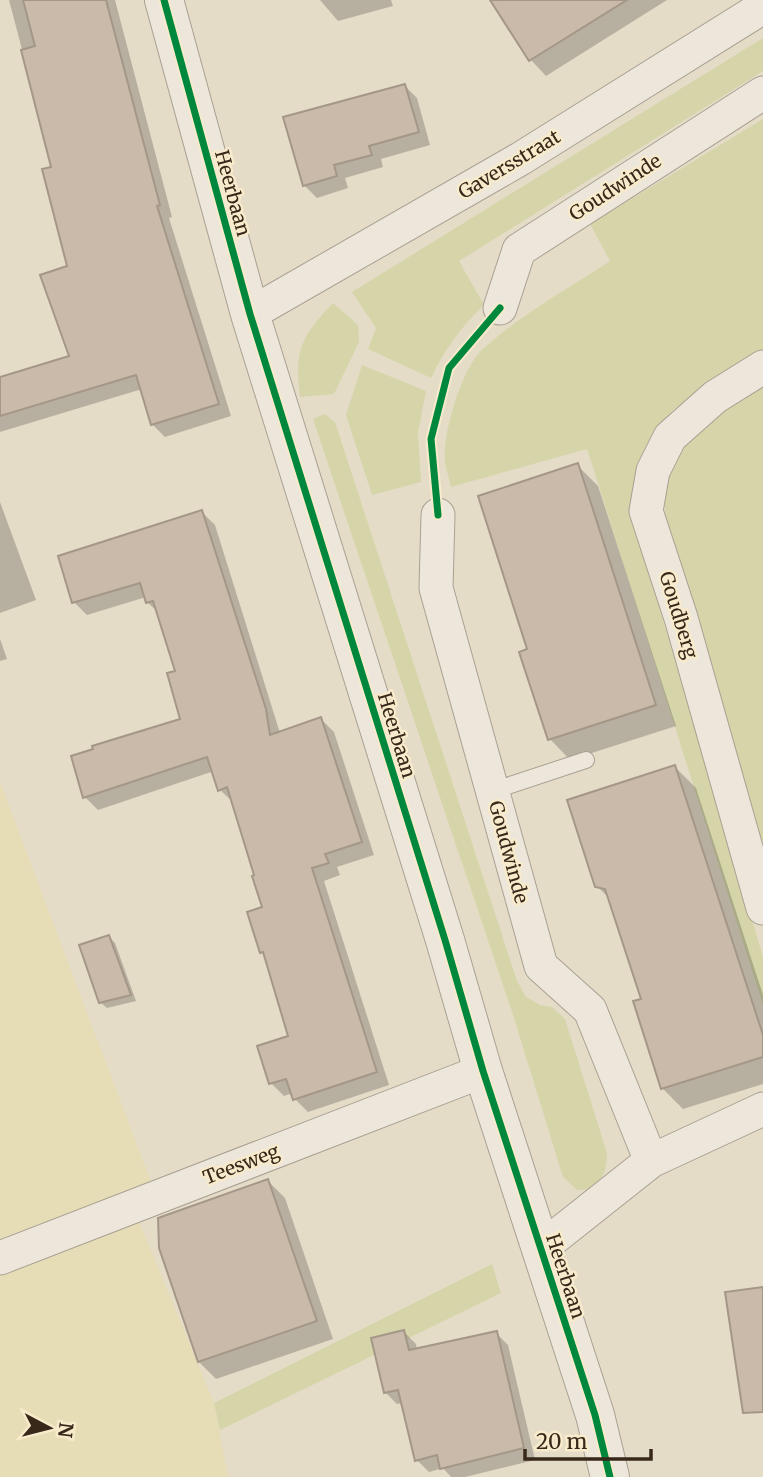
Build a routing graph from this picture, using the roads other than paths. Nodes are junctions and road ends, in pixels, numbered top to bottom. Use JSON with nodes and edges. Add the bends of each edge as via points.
{"nodes":[{"id":1,"x":164,"y":0,"type":"edge"},
{"id":2,"x":763,"y":7,"type":"edge"},
{"id":3,"x":763,"y":93,"type":"edge"},
{"id":4,"x":500,"y":308,"type":"dead end"},
{"id":5,"x":250,"y":314,"type":"junction"},
{"id":6,"x":763,"y":367,"type":"edge"},
{"id":7,"x":438,"y":515,"type":"dead end"},
{"id":8,"x":586,"y":760,"type":"dead end"},
{"id":9,"x":492,"y":791,"type":"junction"},
{"id":10,"x":763,"y":908,"type":"edge"},
{"id":11,"x":483,"y":1071,"type":"junction"},
{"id":12,"x":763,"y":1109,"type":"edge"},
{"id":13,"x":651,"y":1161,"type":"junction"},
{"id":14,"x":540,"y":1249,"type":"junction"},
{"id":15,"x":0,"y":1258,"type":"edge"},
{"id":16,"x":610,"y":1477,"type":"edge"}],
"edges":[{"from":1,"to":5,"type":"street","name":"Heerbaan"},
{"from":2,"to":5,"type":"street","name":"Gaversstraat","via":[[520,159]]},
{"from":3,"to":4,"type":"street","name":"Goudwinde","via":[[519,250]]},
{"from":5,"to":11,"type":"street","name":"Heerbaan"},
{"from":6,"to":10,"type":"street","name":"Goudberg","via":[[715,397],[670,437],[653,471],[646,511]]},
{"from":7,"to":9,"type":"street","name":"Goudwinde","via":[[436,588]]},
{"from":8,"to":9,"type":"lane"},
{"from":9,"to":13,"type":"street","name":"Goudwinde","via":[[541,966],[590,1010]]},
{"from":11,"to":14,"type":"street","name":"Heerbaan"},
{"from":11,"to":15,"type":"street","name":"Teesweg"},
{"from":12,"to":13,"type":"street"},
{"from":13,"to":14,"type":"street"},
{"from":14,"to":16,"type":"street","name":"Heerbaan","via":[[596,1415]]}]}
